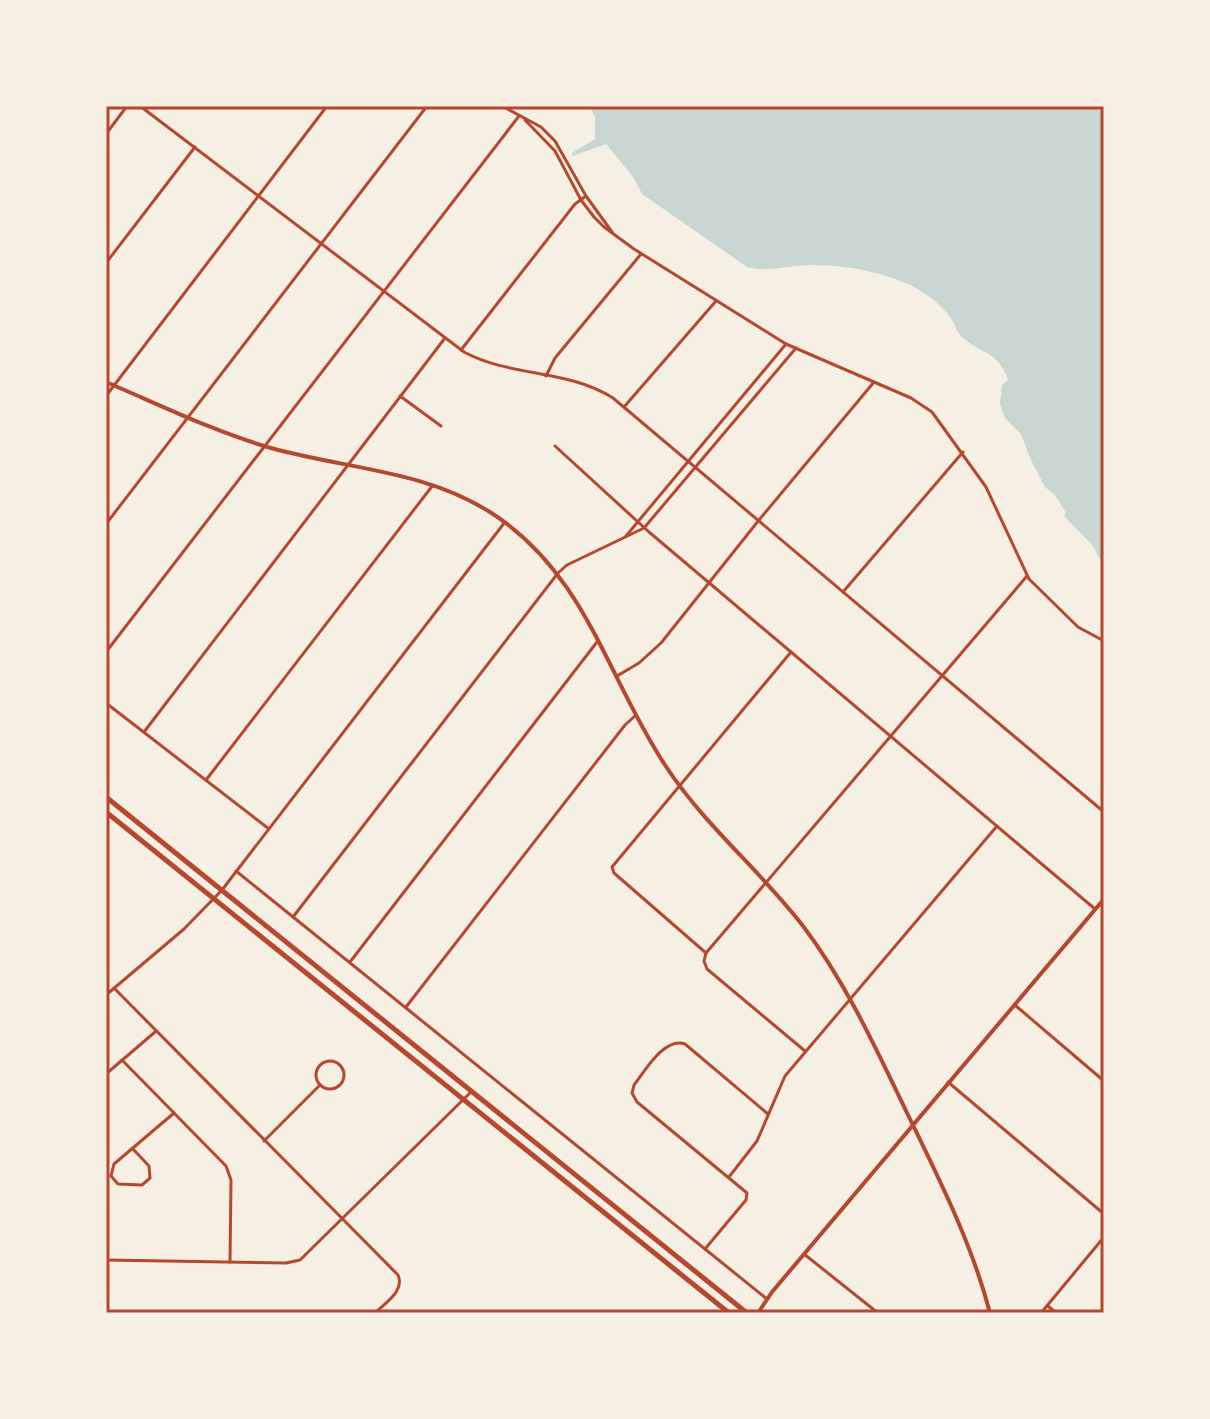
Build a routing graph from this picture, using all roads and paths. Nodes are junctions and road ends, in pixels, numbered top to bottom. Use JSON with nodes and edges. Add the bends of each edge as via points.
{"nodes":[{"id":1,"x":127,"y":106,"type":"edge"},
{"id":2,"x":140,"y":106,"type":"edge"},
{"id":3,"x":327,"y":106,"type":"edge"},
{"id":4,"x":427,"y":106,"type":"edge"},
{"id":5,"x":502,"y":106,"type":"edge"},
{"id":6,"x":519,"y":116,"type":"junction"},
{"id":7,"x":525,"y":120,"type":"junction"},
{"id":8,"x":106,"y":134,"type":"edge"},
{"id":9,"x":195,"y":147,"type":"junction"},
{"id":10,"x":257,"y":196,"type":"junction"},
{"id":11,"x":586,"y":196,"type":"junction"},
{"id":12,"x":581,"y":200,"type":"junction"},
{"id":13,"x":613,"y":232,"type":"junction"},
{"id":14,"x":321,"y":244,"type":"junction"},
{"id":15,"x":641,"y":254,"type":"junction"},
{"id":16,"x":106,"y":263,"type":"edge"},
{"id":17,"x":383,"y":292,"type":"junction"},
{"id":18,"x":716,"y":300,"type":"junction"},
{"id":19,"x":445,"y":338,"type":"junction"},
{"id":20,"x":786,"y":344,"type":"junction"},
{"id":21,"x":796,"y":348,"type":"junction"},
{"id":22,"x":461,"y":350,"type":"junction"},
{"id":23,"x":546,"y":376,"type":"junction"},
{"id":24,"x":106,"y":382,"type":"edge"},
{"id":25,"x":874,"y":382,"type":"junction"},
{"id":26,"x":114,"y":385,"type":"junction"},
{"id":27,"x":106,"y":396,"type":"edge"},
{"id":28,"x":400,"y":396,"type":"junction"},
{"id":29,"x":624,"y":407,"type":"junction"},
{"id":30,"x":189,"y":416,"type":"junction"},
{"id":31,"x":441,"y":426,"type":"dead end"},
{"id":32,"x":265,"y":446,"type":"junction"},
{"id":33,"x":555,"y":446,"type":"dead end"},
{"id":34,"x":963,"y":452,"type":"junction"},
{"id":35,"x":688,"y":461,"type":"junction"},
{"id":36,"x":349,"y":465,"type":"junction"},
{"id":37,"x":696,"y":467,"type":"junction"},
{"id":38,"x":434,"y":485,"type":"junction"},
{"id":39,"x":759,"y":520,"type":"junction"},
{"id":40,"x":637,"y":521,"type":"junction"},
{"id":41,"x":505,"y":522,"type":"junction"},
{"id":42,"x":106,"y":524,"type":"edge"},
{"id":43,"x":644,"y":528,"type":"junction"},
{"id":44,"x":626,"y":536,"type":"junction"},
{"id":45,"x":558,"y":573,"type":"junction"},
{"id":46,"x":1027,"y":576,"type":"junction"},
{"id":47,"x":709,"y":583,"type":"junction"},
{"id":48,"x":843,"y":592,"type":"junction"},
{"id":49,"x":599,"y":640,"type":"junction"},
{"id":50,"x":1104,"y":641,"type":"edge"},
{"id":51,"x":106,"y":652,"type":"edge"},
{"id":52,"x":791,"y":652,"type":"junction"},
{"id":53,"x":942,"y":675,"type":"junction"},
{"id":54,"x":617,"y":676,"type":"junction"},
{"id":55,"x":106,"y":703,"type":"edge"},
{"id":56,"x":636,"y":715,"type":"junction"},
{"id":57,"x":144,"y":732,"type":"junction"},
{"id":58,"x":891,"y":737,"type":"junction"},
{"id":59,"x":206,"y":780,"type":"junction"},
{"id":60,"x":679,"y":786,"type":"junction"},
{"id":61,"x":106,"y":797,"type":"edge"},
{"id":62,"x":106,"y":812,"type":"edge"},
{"id":63,"x":1104,"y":812,"type":"edge"},
{"id":64,"x":997,"y":826,"type":"junction"},
{"id":65,"x":269,"y":829,"type":"junction"},
{"id":66,"x":236,"y":871,"type":"junction"},
{"id":67,"x":766,"y":883,"type":"junction"},
{"id":68,"x":222,"y":890,"type":"junction"},
{"id":69,"x":214,"y":898,"type":"junction"},
{"id":70,"x":1104,"y":899,"type":"edge"},
{"id":71,"x":1095,"y":909,"type":"junction"},
{"id":72,"x":293,"y":917,"type":"junction"},
{"id":73,"x":706,"y":953,"type":"junction"},
{"id":74,"x":350,"y":962,"type":"junction"},
{"id":75,"x":114,"y":988,"type":"junction"},
{"id":76,"x":106,"y":995,"type":"edge"},
{"id":77,"x":850,"y":998,"type":"junction"},
{"id":78,"x":1014,"y":1004,"type":"junction"},
{"id":79,"x":406,"y":1007,"type":"junction"},
{"id":80,"x":155,"y":1031,"type":"junction"},
{"id":81,"x":805,"y":1051,"type":"junction"},
{"id":82,"x":122,"y":1060,"type":"junction"},
{"id":83,"x":106,"y":1074,"type":"edge"},
{"id":84,"x":1104,"y":1081,"type":"edge"},
{"id":85,"x":948,"y":1082,"type":"junction"},
{"id":86,"x":320,"y":1085,"type":"junction"},
{"id":87,"x":472,"y":1091,"type":"junction"},
{"id":88,"x":464,"y":1100,"type":"junction"},
{"id":89,"x":174,"y":1113,"type":"junction"},
{"id":90,"x":768,"y":1115,"type":"junction"},
{"id":91,"x":913,"y":1125,"type":"junction"},
{"id":92,"x":264,"y":1141,"type":"junction"},
{"id":93,"x":133,"y":1149,"type":"junction"},
{"id":94,"x":729,"y":1177,"type":"junction"},
{"id":95,"x":1104,"y":1214,"type":"edge"},
{"id":96,"x":343,"y":1220,"type":"junction"},
{"id":97,"x":1104,"y":1237,"type":"edge"},
{"id":98,"x":705,"y":1249,"type":"junction"},
{"id":99,"x":804,"y":1254,"type":"junction"},
{"id":100,"x":106,"y":1260,"type":"edge"},
{"id":101,"x":230,"y":1262,"type":"junction"},
{"id":102,"x":767,"y":1299,"type":"junction"},
{"id":103,"x":1048,"y":1306,"type":"junction"},
{"id":104,"x":375,"y":1313,"type":"edge"},
{"id":105,"x":729,"y":1313,"type":"edge"},
{"id":106,"x":747,"y":1313,"type":"edge"},
{"id":107,"x":758,"y":1313,"type":"edge"},
{"id":108,"x":878,"y":1313,"type":"edge"},
{"id":109,"x":990,"y":1313,"type":"edge"},
{"id":110,"x":1041,"y":1313,"type":"edge"},
{"id":111,"x":1056,"y":1313,"type":"edge"}],
"edges":[{"from":1,"to":8,"type":"street"},
{"from":2,"to":9,"type":"street"},
{"from":3,"to":10,"type":"street"},
{"from":4,"to":14,"type":"street"},
{"from":5,"to":6,"type":"street"},
{"from":6,"to":7,"type":"street"},
{"from":6,"to":17,"type":"street"},
{"from":7,"to":11,"type":"street","via":[[555,141]]},
{"from":7,"to":12,"type":"street","via":[[551,145]]},
{"from":9,"to":10,"type":"street"},
{"from":9,"to":16,"type":"street"},
{"from":10,"to":14,"type":"street"},
{"from":10,"to":26,"type":"street"},
{"from":11,"to":12,"type":"street"},
{"from":11,"to":13,"type":"street"},
{"from":12,"to":13,"type":"street"},
{"from":12,"to":22,"type":"street"},
{"from":13,"to":15,"type":"street"},
{"from":14,"to":17,"type":"street"},
{"from":14,"to":30,"type":"street"},
{"from":15,"to":18,"type":"street"},
{"from":15,"to":23,"type":"street"},
{"from":17,"to":19,"type":"street"},
{"from":17,"to":32,"type":"street"},
{"from":18,"to":20,"type":"street"},
{"from":18,"to":29,"type":"street"},
{"from":19,"to":22,"type":"street"},
{"from":19,"to":28,"type":"street"},
{"from":20,"to":21,"type":"street"},
{"from":20,"to":35,"type":"street"},
{"from":21,"to":25,"type":"street"},
{"from":21,"to":37,"type":"street"},
{"from":22,"to":23,"type":"street"},
{"from":23,"to":29,"type":"street","via":[[592,387]]},
{"from":24,"to":26,"type":"street"},
{"from":25,"to":34,"type":"street","via":[[928,408]]},
{"from":25,"to":39,"type":"street"},
{"from":26,"to":27,"type":"street"},
{"from":26,"to":30,"type":"street"},
{"from":28,"to":31,"type":"street"},
{"from":28,"to":36,"type":"street"},
{"from":29,"to":35,"type":"street"},
{"from":30,"to":32,"type":"street"},
{"from":30,"to":42,"type":"street"},
{"from":32,"to":36,"type":"street"},
{"from":32,"to":51,"type":"street"},
{"from":33,"to":40,"type":"street"},
{"from":34,"to":46,"type":"street","via":[[992,497]]},
{"from":34,"to":48,"type":"street"},
{"from":35,"to":37,"type":"street"},
{"from":35,"to":40,"type":"street"},
{"from":36,"to":38,"type":"street"},
{"from":36,"to":57,"type":"street"},
{"from":37,"to":39,"type":"street"},
{"from":37,"to":43,"type":"street"},
{"from":38,"to":41,"type":"street"},
{"from":38,"to":59,"type":"street"},
{"from":39,"to":47,"type":"street"},
{"from":39,"to":48,"type":"street"},
{"from":40,"to":43,"type":"street"},
{"from":40,"to":44,"type":"street"},
{"from":41,"to":45,"type":"street"},
{"from":41,"to":65,"type":"street"},
{"from":43,"to":44,"type":"street"},
{"from":43,"to":47,"type":"street"},
{"from":44,"to":45,"type":"street"},
{"from":45,"to":49,"type":"street"},
{"from":45,"to":72,"type":"street"},
{"from":46,"to":50,"type":"street","via":[[1078,627]]},
{"from":46,"to":53,"type":"street"},
{"from":47,"to":52,"type":"street"},
{"from":47,"to":54,"type":"street","via":[[661,643]]},
{"from":48,"to":53,"type":"street"},
{"from":49,"to":54,"type":"street"},
{"from":49,"to":74,"type":"street"},
{"from":52,"to":58,"type":"street"},
{"from":52,"to":60,"type":"street"},
{"from":53,"to":58,"type":"street"},
{"from":53,"to":63,"type":"street"},
{"from":54,"to":56,"type":"street"},
{"from":55,"to":57,"type":"street"},
{"from":56,"to":60,"type":"street"},
{"from":56,"to":79,"type":"street"},
{"from":57,"to":59,"type":"street"},
{"from":58,"to":64,"type":"street"},
{"from":58,"to":67,"type":"street"},
{"from":59,"to":65,"type":"street"},
{"from":60,"to":67,"type":"street"},
{"from":60,"to":73,"type":"street","via":[[612,869]]},
{"from":61,"to":68,"type":"main road"},
{"from":62,"to":69,"type":"main road"},
{"from":64,"to":71,"type":"street"},
{"from":64,"to":77,"type":"street"},
{"from":65,"to":66,"type":"street"},
{"from":66,"to":68,"type":"street"},
{"from":66,"to":72,"type":"street"},
{"from":67,"to":73,"type":"street"},
{"from":67,"to":77,"type":"street","via":[[808,933]]},
{"from":68,"to":69,"type":"street"},
{"from":68,"to":87,"type":"main road"},
{"from":69,"to":75,"type":"street"},
{"from":69,"to":88,"type":"main road"},
{"from":70,"to":71,"type":"street"},
{"from":71,"to":78,"type":"street"},
{"from":72,"to":74,"type":"street"},
{"from":73,"to":81,"type":"street","via":[[707,969]]},
{"from":74,"to":79,"type":"street"},
{"from":75,"to":76,"type":"street"},
{"from":75,"to":80,"type":"street"},
{"from":77,"to":81,"type":"street"},
{"from":77,"to":91,"type":"street"},
{"from":78,"to":84,"type":"street"},
{"from":78,"to":85,"type":"street"},
{"from":79,"to":98,"type":"street"},
{"from":80,"to":82,"type":"street"},
{"from":80,"to":92,"type":"street"},
{"from":81,"to":90,"type":"street","via":[[783,1079]]},
{"from":82,"to":83,"type":"street"},
{"from":82,"to":89,"type":"street"},
{"from":85,"to":91,"type":"street"},
{"from":85,"to":95,"type":"street"},
{"from":86,"to":86,"type":"street","via":[[341,1085],[339,1064],[330,1061],[318,1068]]},
{"from":86,"to":92,"type":"street"},
{"from":87,"to":88,"type":"street"},
{"from":87,"to":106,"type":"main road"},
{"from":88,"to":96,"type":"street"},
{"from":88,"to":105,"type":"main road"},
{"from":89,"to":93,"type":"street"},
{"from":89,"to":101,"type":"street","via":[[229,1173]]},
{"from":90,"to":94,"type":"street","via":[[756,1143]]},
{"from":90,"to":94,"type":"street","via":[[678,1042],[667,1046],[634,1085],[637,1102]]},
{"from":91,"to":99,"type":"street"},
{"from":91,"to":109,"type":"street","via":[[962,1229]]},
{"from":92,"to":96,"type":"street"},
{"from":93,"to":93,"type":"street","via":[[112,1167],[118,1184],[142,1185],[150,1178],[149,1166]]},
{"from":94,"to":98,"type":"street","via":[[747,1198]]},
{"from":96,"to":101,"type":"street","via":[[297,1261]]},
{"from":96,"to":104,"type":"street","via":[[400,1279],[399,1289]]},
{"from":97,"to":103,"type":"street"},
{"from":98,"to":102,"type":"street"},
{"from":99,"to":102,"type":"street"},
{"from":99,"to":108,"type":"street"},
{"from":100,"to":101,"type":"street"},
{"from":102,"to":107,"type":"street"},
{"from":103,"to":110,"type":"street"},
{"from":103,"to":111,"type":"street"}]}
